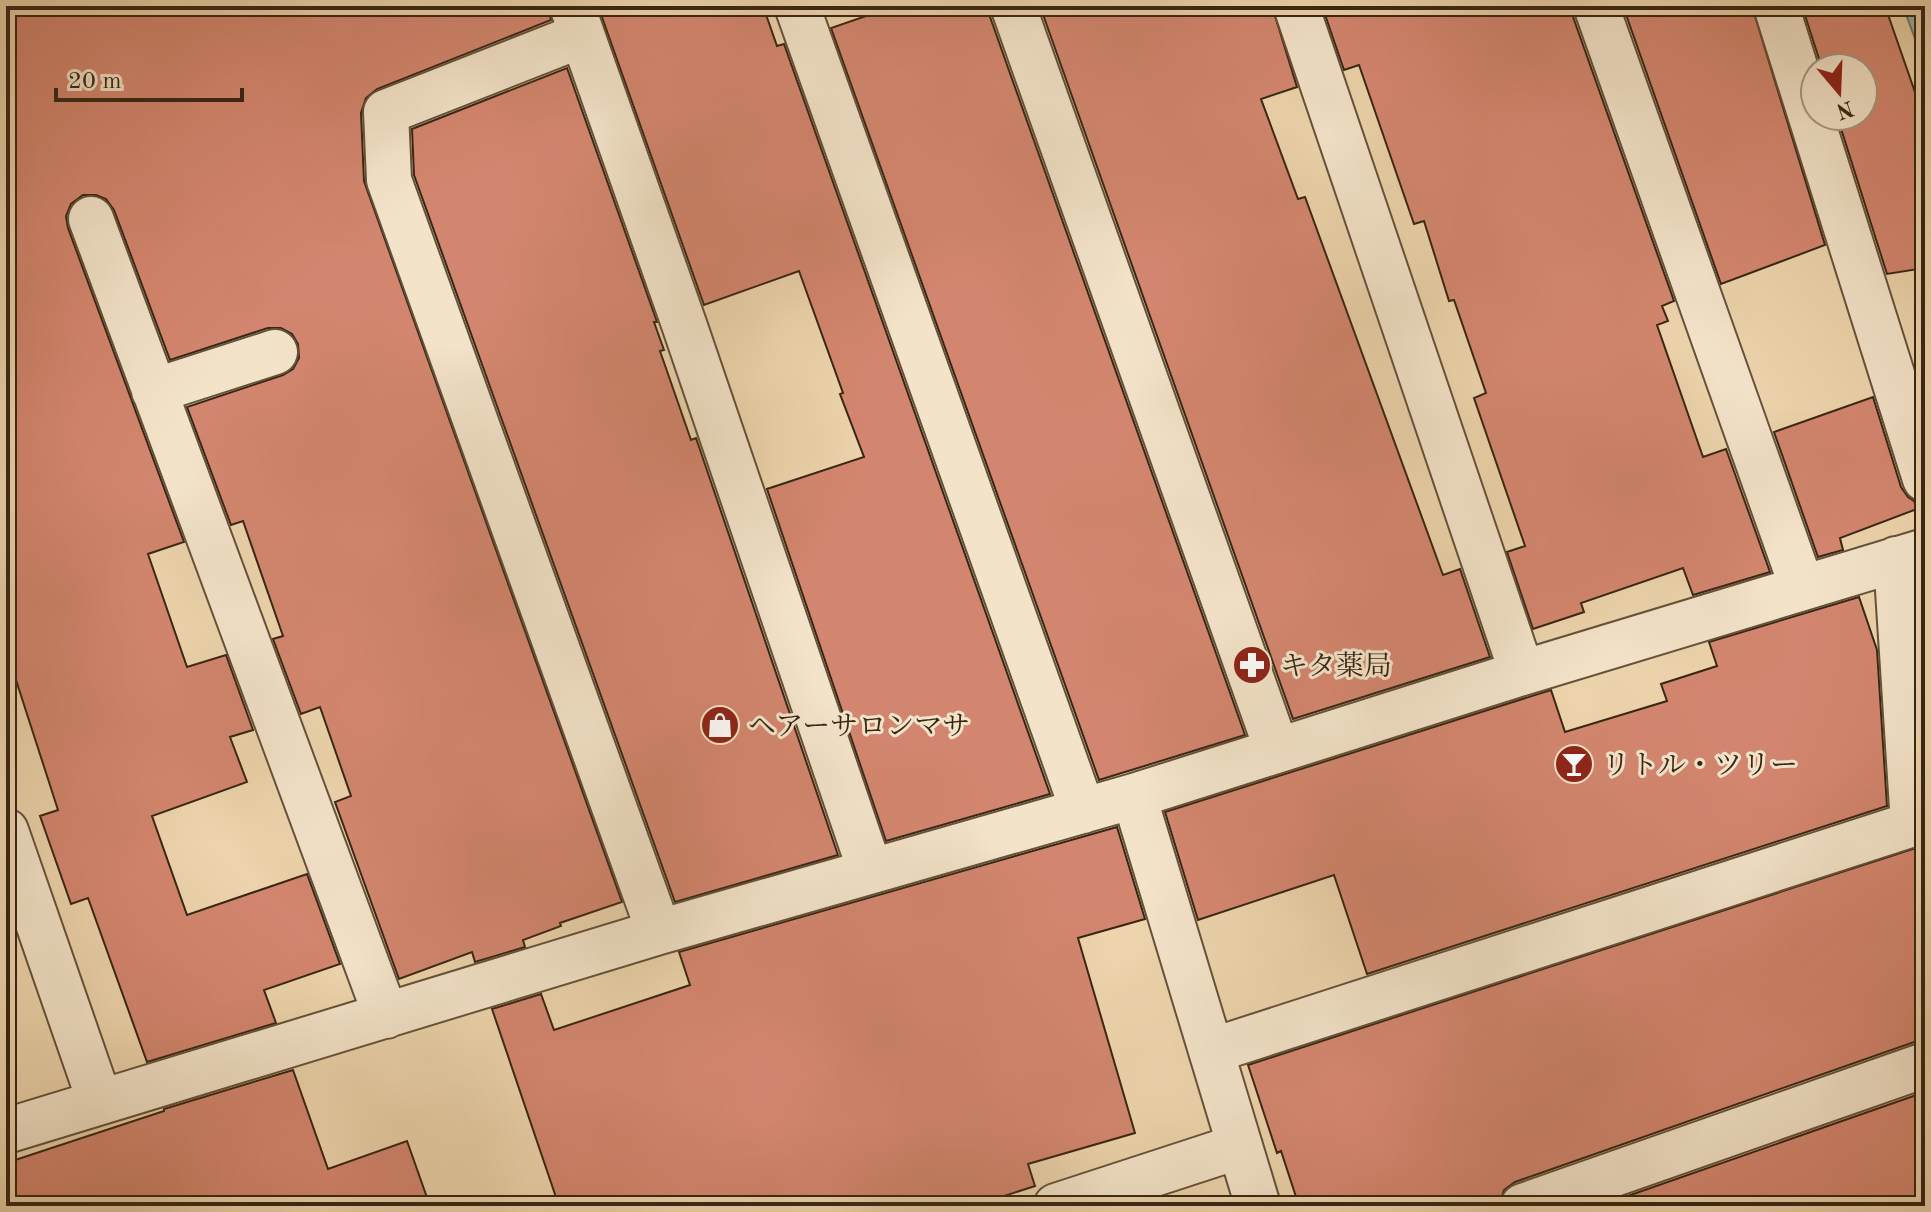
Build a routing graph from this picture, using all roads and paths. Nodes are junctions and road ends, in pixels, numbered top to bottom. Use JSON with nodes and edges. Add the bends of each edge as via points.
{"nodes":[{"id":1,"x":797,"y":6,"type":"edge"},
{"id":2,"x":1013,"y":6,"type":"edge"},
{"id":3,"x":1296,"y":6,"type":"edge"},
{"id":4,"x":1596,"y":6,"type":"edge"},
{"id":5,"x":1776,"y":6,"type":"edge"},
{"id":6,"x":577,"y":20,"type":"edge"},
{"id":7,"x":91,"y":219,"type":"dead end"},
{"id":8,"x":275,"y":352,"type":"dead end"},
{"id":9,"x":154,"y":391,"type":"junction"},
{"id":10,"x":1925,"y":479,"type":"edge"},
{"id":11,"x":1910,"y":555,"type":"edge"},
{"id":12,"x":1802,"y":587,"type":"junction"},
{"id":13,"x":1522,"y":673,"type":"junction"},
{"id":14,"x":1277,"y":750,"type":"junction"},
{"id":15,"x":1134,"y":796,"type":"junction"},
{"id":16,"x":1083,"y":811,"type":"junction"},
{"id":17,"x":6,"y":831,"type":"edge"},
{"id":18,"x":870,"y":870,"type":"junction"},
{"id":19,"x":659,"y":932,"type":"junction"},
{"id":20,"x":386,"y":1016,"type":"junction"},
{"id":21,"x":1211,"y":1051,"type":"junction"},
{"id":22,"x":1925,"y":1065,"type":"edge"},
{"id":23,"x":100,"y":1102,"type":"junction"},
{"id":24,"x":6,"y":1131,"type":"edge"},
{"id":25,"x":1240,"y":1146,"type":"junction"},
{"id":26,"x":1056,"y":1206,"type":"edge"},
{"id":27,"x":1258,"y":1206,"type":"edge"},
{"id":28,"x":1523,"y":1206,"type":"edge"}],
"edges":[{"from":1,"to":16,"type":"street"},
{"from":2,"to":14,"type":"street"},
{"from":3,"to":13,"type":"street"},
{"from":4,"to":12,"type":"street"},
{"from":5,"to":10,"type":"street"},
{"from":6,"to":18,"type":"street"},
{"from":6,"to":19,"type":"street","via":[[386,112],[389,180]]},
{"from":7,"to":9,"type":"street"},
{"from":8,"to":9,"type":"street"},
{"from":9,"to":20,"type":"street"},
{"from":11,"to":12,"type":"street"},
{"from":11,"to":21,"type":"street","via":[[1913,824]]},
{"from":12,"to":13,"type":"street"},
{"from":13,"to":14,"type":"street"},
{"from":14,"to":15,"type":"street"},
{"from":15,"to":16,"type":"street"},
{"from":15,"to":21,"type":"street"},
{"from":16,"to":18,"type":"street"},
{"from":17,"to":23,"type":"street"},
{"from":18,"to":19,"type":"street"},
{"from":19,"to":20,"type":"street"},
{"from":20,"to":23,"type":"street"},
{"from":21,"to":25,"type":"street"},
{"from":22,"to":28,"type":"street"},
{"from":23,"to":24,"type":"street"},
{"from":25,"to":26,"type":"street"},
{"from":25,"to":27,"type":"street"}]}
